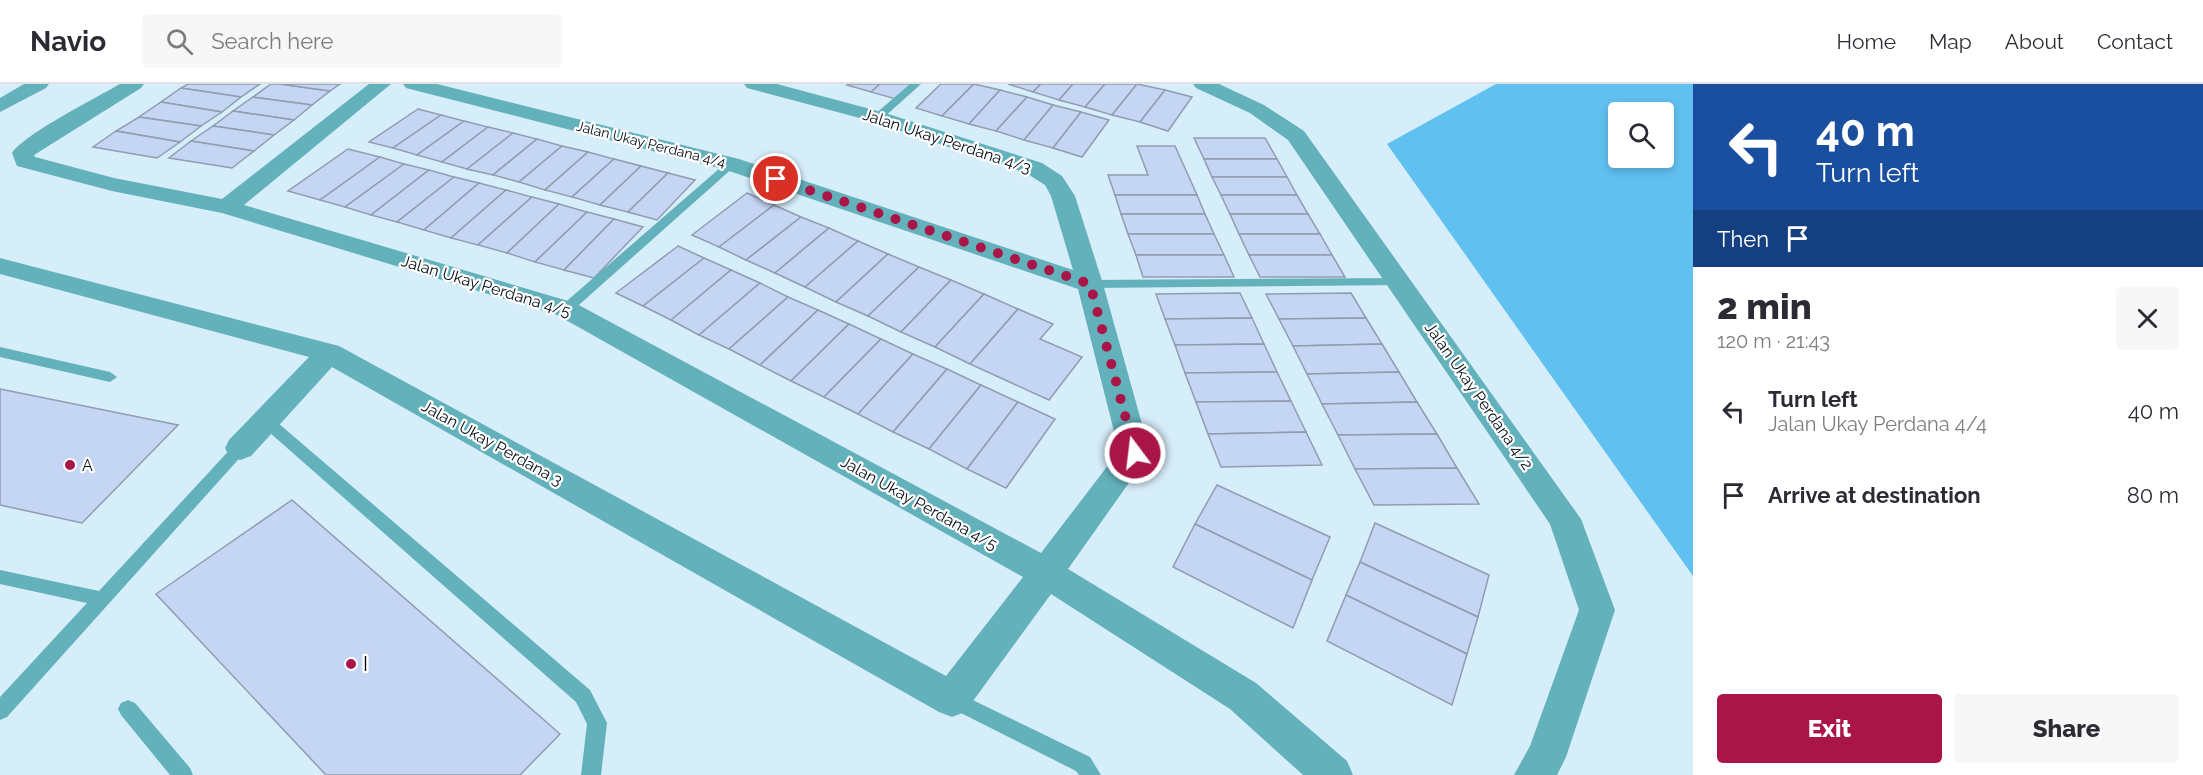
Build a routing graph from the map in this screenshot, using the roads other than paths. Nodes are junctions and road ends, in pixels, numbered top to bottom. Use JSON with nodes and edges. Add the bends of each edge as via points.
{"nodes":[{"id":1,"x":39,"y":84,"type":"edge"},
{"id":2,"x":134,"y":84,"type":"edge"},
{"id":3,"x":381,"y":84,"type":"edge"},
{"id":4,"x":413,"y":84,"type":"edge"},
{"id":5,"x":754,"y":84,"type":"edge"},
{"id":6,"x":916,"y":84,"type":"edge"},
{"id":7,"x":1203,"y":84,"type":"edge"},
{"id":8,"x":0,"y":106,"type":"edge"},
{"id":9,"x":878,"y":117,"type":"junction"},
{"id":10,"x":731,"y":164,"type":"junction"},
{"id":11,"x":227,"y":207,"type":"junction"},
{"id":12,"x":0,"y":266,"type":"edge"},
{"id":13,"x":1399,"y":282,"type":"junction"},
{"id":14,"x":1090,"y":284,"type":"junction"},
{"id":15,"x":566,"y":309,"type":"junction"},
{"id":16,"x":0,"y":352,"type":"edge"},
{"id":17,"x":329,"y":353,"type":"junction"},
{"id":18,"x":110,"y":377,"type":"dead end"},
{"id":19,"x":266,"y":421,"type":"junction"},
{"id":20,"x":240,"y":448,"type":"joint"},
{"id":21,"x":1045,"y":572,"type":"junction"},
{"id":22,"x":0,"y":578,"type":"edge"},
{"id":23,"x":102,"y":599,"type":"junction"},
{"id":24,"x":952,"y":699,"type":"junction"},
{"id":25,"x":128,"y":709,"type":"dead end"},
{"id":26,"x":0,"y":711,"type":"edge"},
{"id":27,"x":183,"y":775,"type":"edge"},
{"id":28,"x":591,"y":775,"type":"edge"},
{"id":29,"x":1091,"y":775,"type":"edge"},
{"id":30,"x":1333,"y":775,"type":"edge"},
{"id":31,"x":1534,"y":775,"type":"edge"}],
"edges":[{"from":1,"to":8,"type":"street"},
{"from":2,"to":11,"type":"street","name":"Jalan Ukay Perdana 4/5","via":[[45,137],[24,153],[25,161],[112,184]]},
{"from":3,"to":11,"type":"street"},
{"from":4,"to":10,"type":"street","name":"Jalan Ukay Perdana 4/4"},
{"from":5,"to":9,"type":"street","name":"Jalan Ukay Perdana 4/3"},
{"from":6,"to":9,"type":"lane"},
{"from":7,"to":13,"type":"street","name":"Jalan Ukay Perdana 4/2","via":[[1257,109],[1296,136]]},
{"from":9,"to":14,"type":"street","name":"Jalan Ukay Perdana 4/3","via":[[1034,168],[1054,180],[1063,196]]},
{"from":10,"to":14,"type":"street","name":"Jalan Ukay Perdana 4/4"},
{"from":10,"to":15,"type":"lane"},
{"from":11,"to":15,"type":"street","name":"Jalan Ukay Perdana 4/5"},
{"from":12,"to":17,"type":"street","name":"Jalan Ukay Perdana 3"},
{"from":13,"to":14,"type":"lane"},
{"from":13,"to":31,"type":"street","name":"Jalan Ukay Perdana 4/2","via":[[1565,519],[1597,610],[1546,757]]},
{"from":14,"to":21,"type":"street","name":"Jalan Ukay Perdana 4/3","via":[[1135,453]]},
{"from":15,"to":21,"type":"street","name":"Jalan Ukay Perdana 4/5"},
{"from":16,"to":18,"type":"lane"},
{"from":17,"to":19,"type":"street"},
{"from":17,"to":24,"type":"street","name":"Jalan Ukay Perdana 3"},
{"from":19,"to":20,"type":"street"},
{"from":19,"to":28,"type":"lane","via":[[583,696],[597,723]]},
{"from":20,"to":23,"type":"lane"},
{"from":21,"to":24,"type":"street","name":"Jalan Ukay Perdana 4/3"},
{"from":21,"to":30,"type":"street","via":[[1243,696]]},
{"from":22,"to":23,"type":"lane"},
{"from":23,"to":26,"type":"lane"},
{"from":24,"to":29,"type":"lane","via":[[1083,764]]},
{"from":25,"to":27,"type":"lane"}]}
